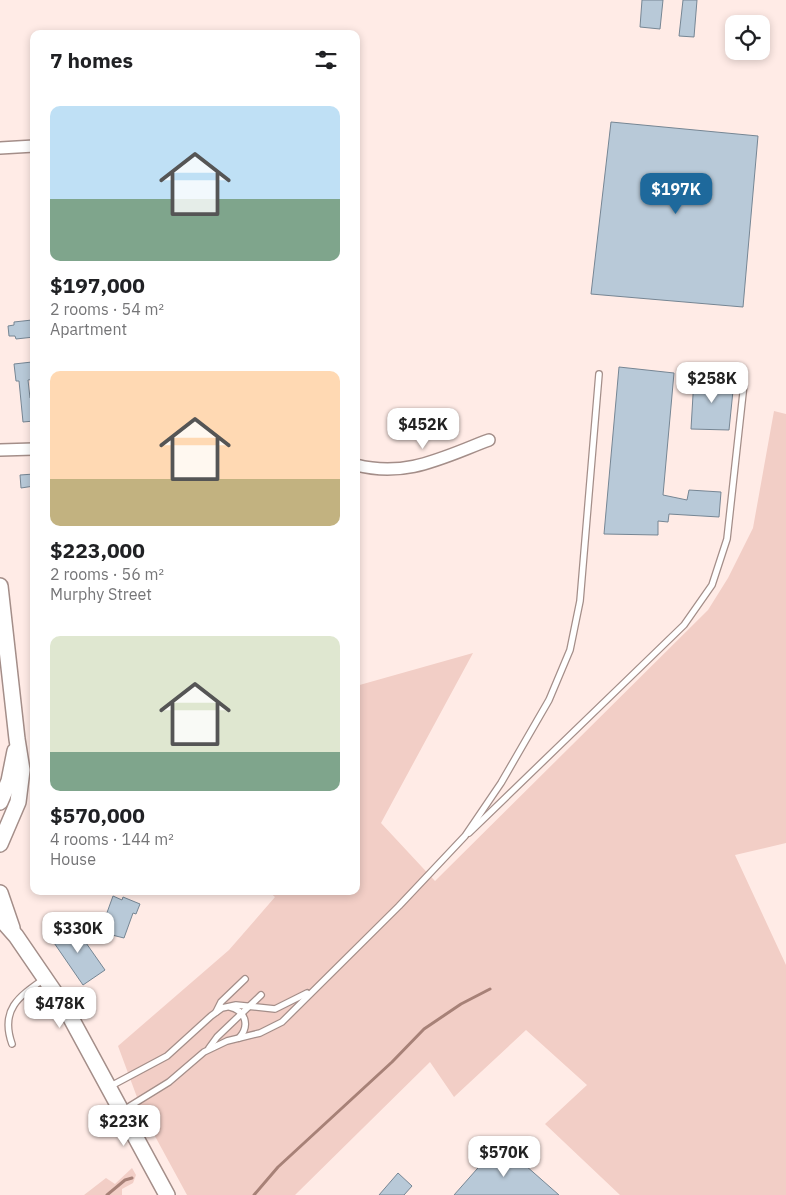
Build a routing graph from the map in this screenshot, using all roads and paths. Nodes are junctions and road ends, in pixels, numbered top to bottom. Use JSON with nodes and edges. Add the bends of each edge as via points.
{"nodes":[{"id":1,"x":30,"y":146,"type":"edge"},
{"id":2,"x":0,"y":148,"type":"edge"},
{"id":3,"x":599,"y":374,"type":"dead end"},
{"id":4,"x":744,"y":384,"type":"dead end"},
{"id":5,"x":489,"y":440,"type":"dead end"},
{"id":6,"x":30,"y":449,"type":"edge"},
{"id":7,"x":0,"y":450,"type":"edge"},
{"id":8,"x":360,"y":466,"type":"edge"},
{"id":9,"x":0,"y":586,"type":"edge"},
{"id":10,"x":17,"y":739,"type":"junction"},
{"id":11,"x":0,"y":802,"type":"edge"},
{"id":12,"x":465,"y":836,"type":"junction"},
{"id":13,"x":0,"y":844,"type":"edge"},
{"id":14,"x":0,"y":892,"type":"edge"},
{"id":15,"x":0,"y":918,"type":"edge"},
{"id":16,"x":16,"y":936,"type":"junction"},
{"id":17,"x":46,"y":978,"type":"junction"},
{"id":18,"x":245,"y":979,"type":"dead end"},
{"id":19,"x":312,"y":990,"type":"junction"},
{"id":20,"x":261,"y":995,"type":"dead end"},
{"id":21,"x":226,"y":1007,"type":"junction"},
{"id":22,"x":248,"y":1007,"type":"junction"},
{"id":23,"x":216,"y":1012,"type":"junction"},
{"id":24,"x":242,"y":1013,"type":"junction"},
{"id":25,"x":239,"y":1038,"type":"junction"},
{"id":26,"x":12,"y":1044,"type":"dead end"},
{"id":27,"x":208,"y":1050,"type":"junction"},
{"id":28,"x":109,"y":1087,"type":"junction"},
{"id":29,"x":122,"y":1111,"type":"junction"},
{"id":30,"x":167,"y":1195,"type":"edge"}],
"edges":[{"from":1,"to":2,"type":"street"},
{"from":3,"to":12,"type":"lane","via":[[582,586],[570,650],[537,722]]},
{"from":4,"to":12,"type":"lane","via":[[729,530],[717,574],[706,596],[684,625]]},
{"from":5,"to":8,"type":"street","via":[[413,468],[382,471]]},
{"from":6,"to":7,"type":"street"},
{"from":9,"to":10,"type":"street"},
{"from":10,"to":11,"type":"street","via":[[9,781]]},
{"from":10,"to":13,"type":"street","via":[[22,770],[21,790]]},
{"from":12,"to":19,"type":"lane","via":[[399,906]]},
{"from":14,"to":16,"type":"street"},
{"from":15,"to":16,"type":"street"},
{"from":16,"to":17,"type":"street"},
{"from":17,"to":26,"type":"lane","via":[[22,995],[8,1012],[6,1027]]},
{"from":17,"to":28,"type":"street"},
{"from":18,"to":23,"type":"lane","via":[[221,1002]]},
{"from":19,"to":22,"type":"lane","via":[[275,1008]]},
{"from":19,"to":25,"type":"lane","via":[[278,1025]]},
{"from":20,"to":22,"type":"lane"},
{"from":21,"to":22,"type":"lane"},
{"from":21,"to":23,"type":"lane"},
{"from":21,"to":24,"type":"lane"},
{"from":22,"to":24,"type":"lane"},
{"from":23,"to":28,"type":"lane","via":[[167,1056]]},
{"from":24,"to":25,"type":"lane","via":[[246,1026]]},
{"from":24,"to":27,"type":"lane"},
{"from":25,"to":27,"type":"lane"},
{"from":27,"to":29,"type":"lane","via":[[169,1082]]},
{"from":28,"to":29,"type":"street"},
{"from":29,"to":30,"type":"street"}]}
